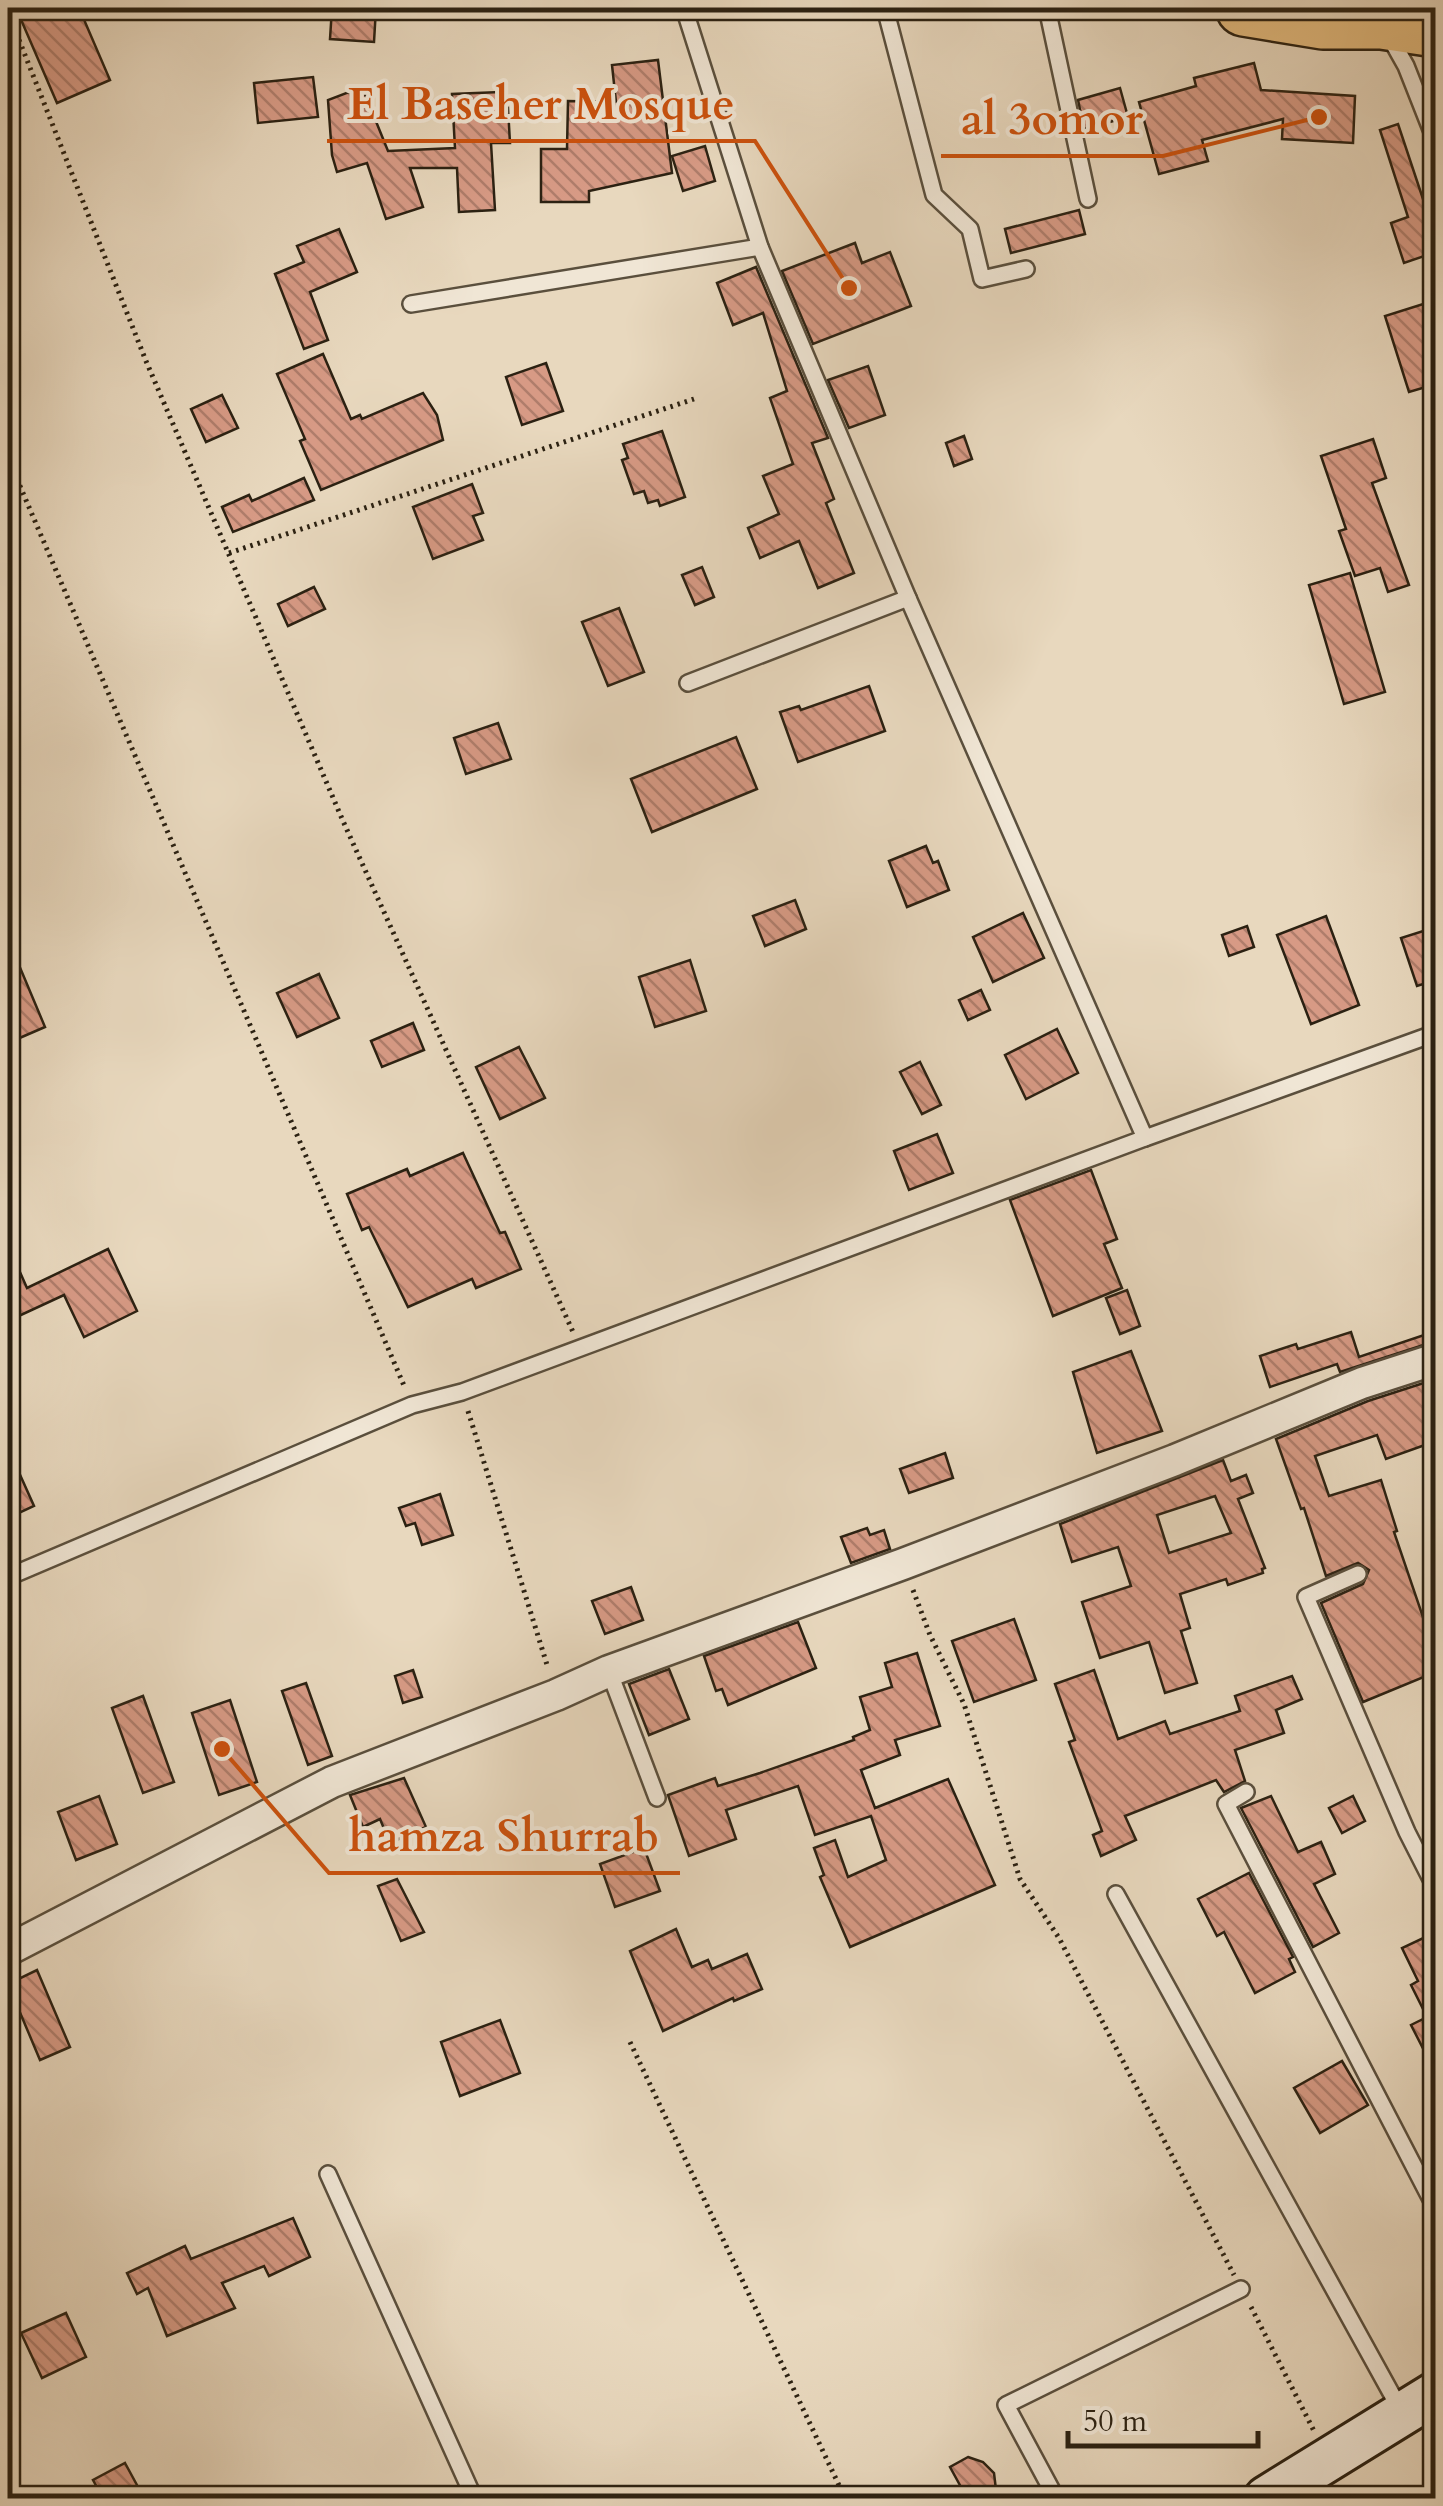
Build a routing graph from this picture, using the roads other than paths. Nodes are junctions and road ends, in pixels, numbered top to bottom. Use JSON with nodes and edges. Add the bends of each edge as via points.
{"nodes":[{"id":1,"x":684,"y":8,"type":"edge"},
{"id":2,"x":885,"y":8,"type":"edge"},
{"id":3,"x":1047,"y":8,"type":"edge"},
{"id":4,"x":1244,"y":8,"type":"edge"},
{"id":5,"x":1374,"y":14,"type":"edge"},
{"id":6,"x":1436,"y":29,"type":"edge"},
{"id":7,"x":1436,"y":142,"type":"edge"},
{"id":8,"x":1088,"y":199,"type":"dead end"},
{"id":9,"x":760,"y":247,"type":"junction"},
{"id":10,"x":1026,"y":269,"type":"dead end"},
{"id":11,"x":411,"y":304,"type":"dead end"},
{"id":12,"x":908,"y":598,"type":"junction"},
{"id":13,"x":688,"y":683,"type":"dead end"},
{"id":14,"x":1436,"y":1033,"type":"edge"},
{"id":15,"x":1145,"y":1138,"type":"junction"},
{"id":16,"x":1436,"y":1359,"type":"edge"},
{"id":17,"x":1358,"y":1574,"type":"dead end"},
{"id":18,"x":8,"y":1577,"type":"edge"},
{"id":19,"x":609,"y":1671,"type":"junction"},
{"id":20,"x":1246,"y":1792,"type":"dead end"},
{"id":21,"x":656,"y":1798,"type":"dead end"},
{"id":22,"x":1436,"y":1889,"type":"edge"},
{"id":23,"x":1116,"y":1894,"type":"dead end"},
{"id":24,"x":8,"y":1950,"type":"edge"},
{"id":25,"x":328,"y":2174,"type":"dead end"},
{"id":26,"x":1436,"y":2209,"type":"edge"},
{"id":27,"x":1242,"y":2289,"type":"road end"},
{"id":28,"x":1419,"y":2404,"type":"edge"},
{"id":29,"x":474,"y":2498,"type":"edge"},
{"id":30,"x":1056,"y":2498,"type":"edge"},
{"id":31,"x":1266,"y":2498,"type":"edge"}],
"edges":[{"from":1,"to":9,"type":"lane"},
{"from":2,"to":10,"type":"lane","via":[[934,195],[970,228],[982,279]]},
{"from":3,"to":8,"type":"lane"},
{"from":4,"to":5,"type":"highway","via":[[1323,21]]},
{"from":5,"to":6,"type":"highway"},
{"from":5,"to":7,"type":"lane","via":[[1412,80]]},
{"from":9,"to":11,"type":"lane"},
{"from":9,"to":12,"type":"lane"},
{"from":12,"to":13,"type":"lane"},
{"from":12,"to":15,"type":"lane"},
{"from":14,"to":15,"type":"lane"},
{"from":15,"to":18,"type":"lane","via":[[412,1405]]},
{"from":16,"to":19,"type":"street"},
{"from":17,"to":22,"type":"lane","via":[[1306,1596]]},
{"from":19,"to":21,"type":"lane"},
{"from":19,"to":24,"type":"street","via":[[332,1782]]},
{"from":20,"to":26,"type":"lane","via":[[1226,1804]]},
{"from":23,"to":28,"type":"lane"},
{"from":25,"to":29,"type":"lane"},
{"from":27,"to":30,"type":"lane","via":[[1006,2405]]},
{"from":28,"to":31,"type":"street"}]}
